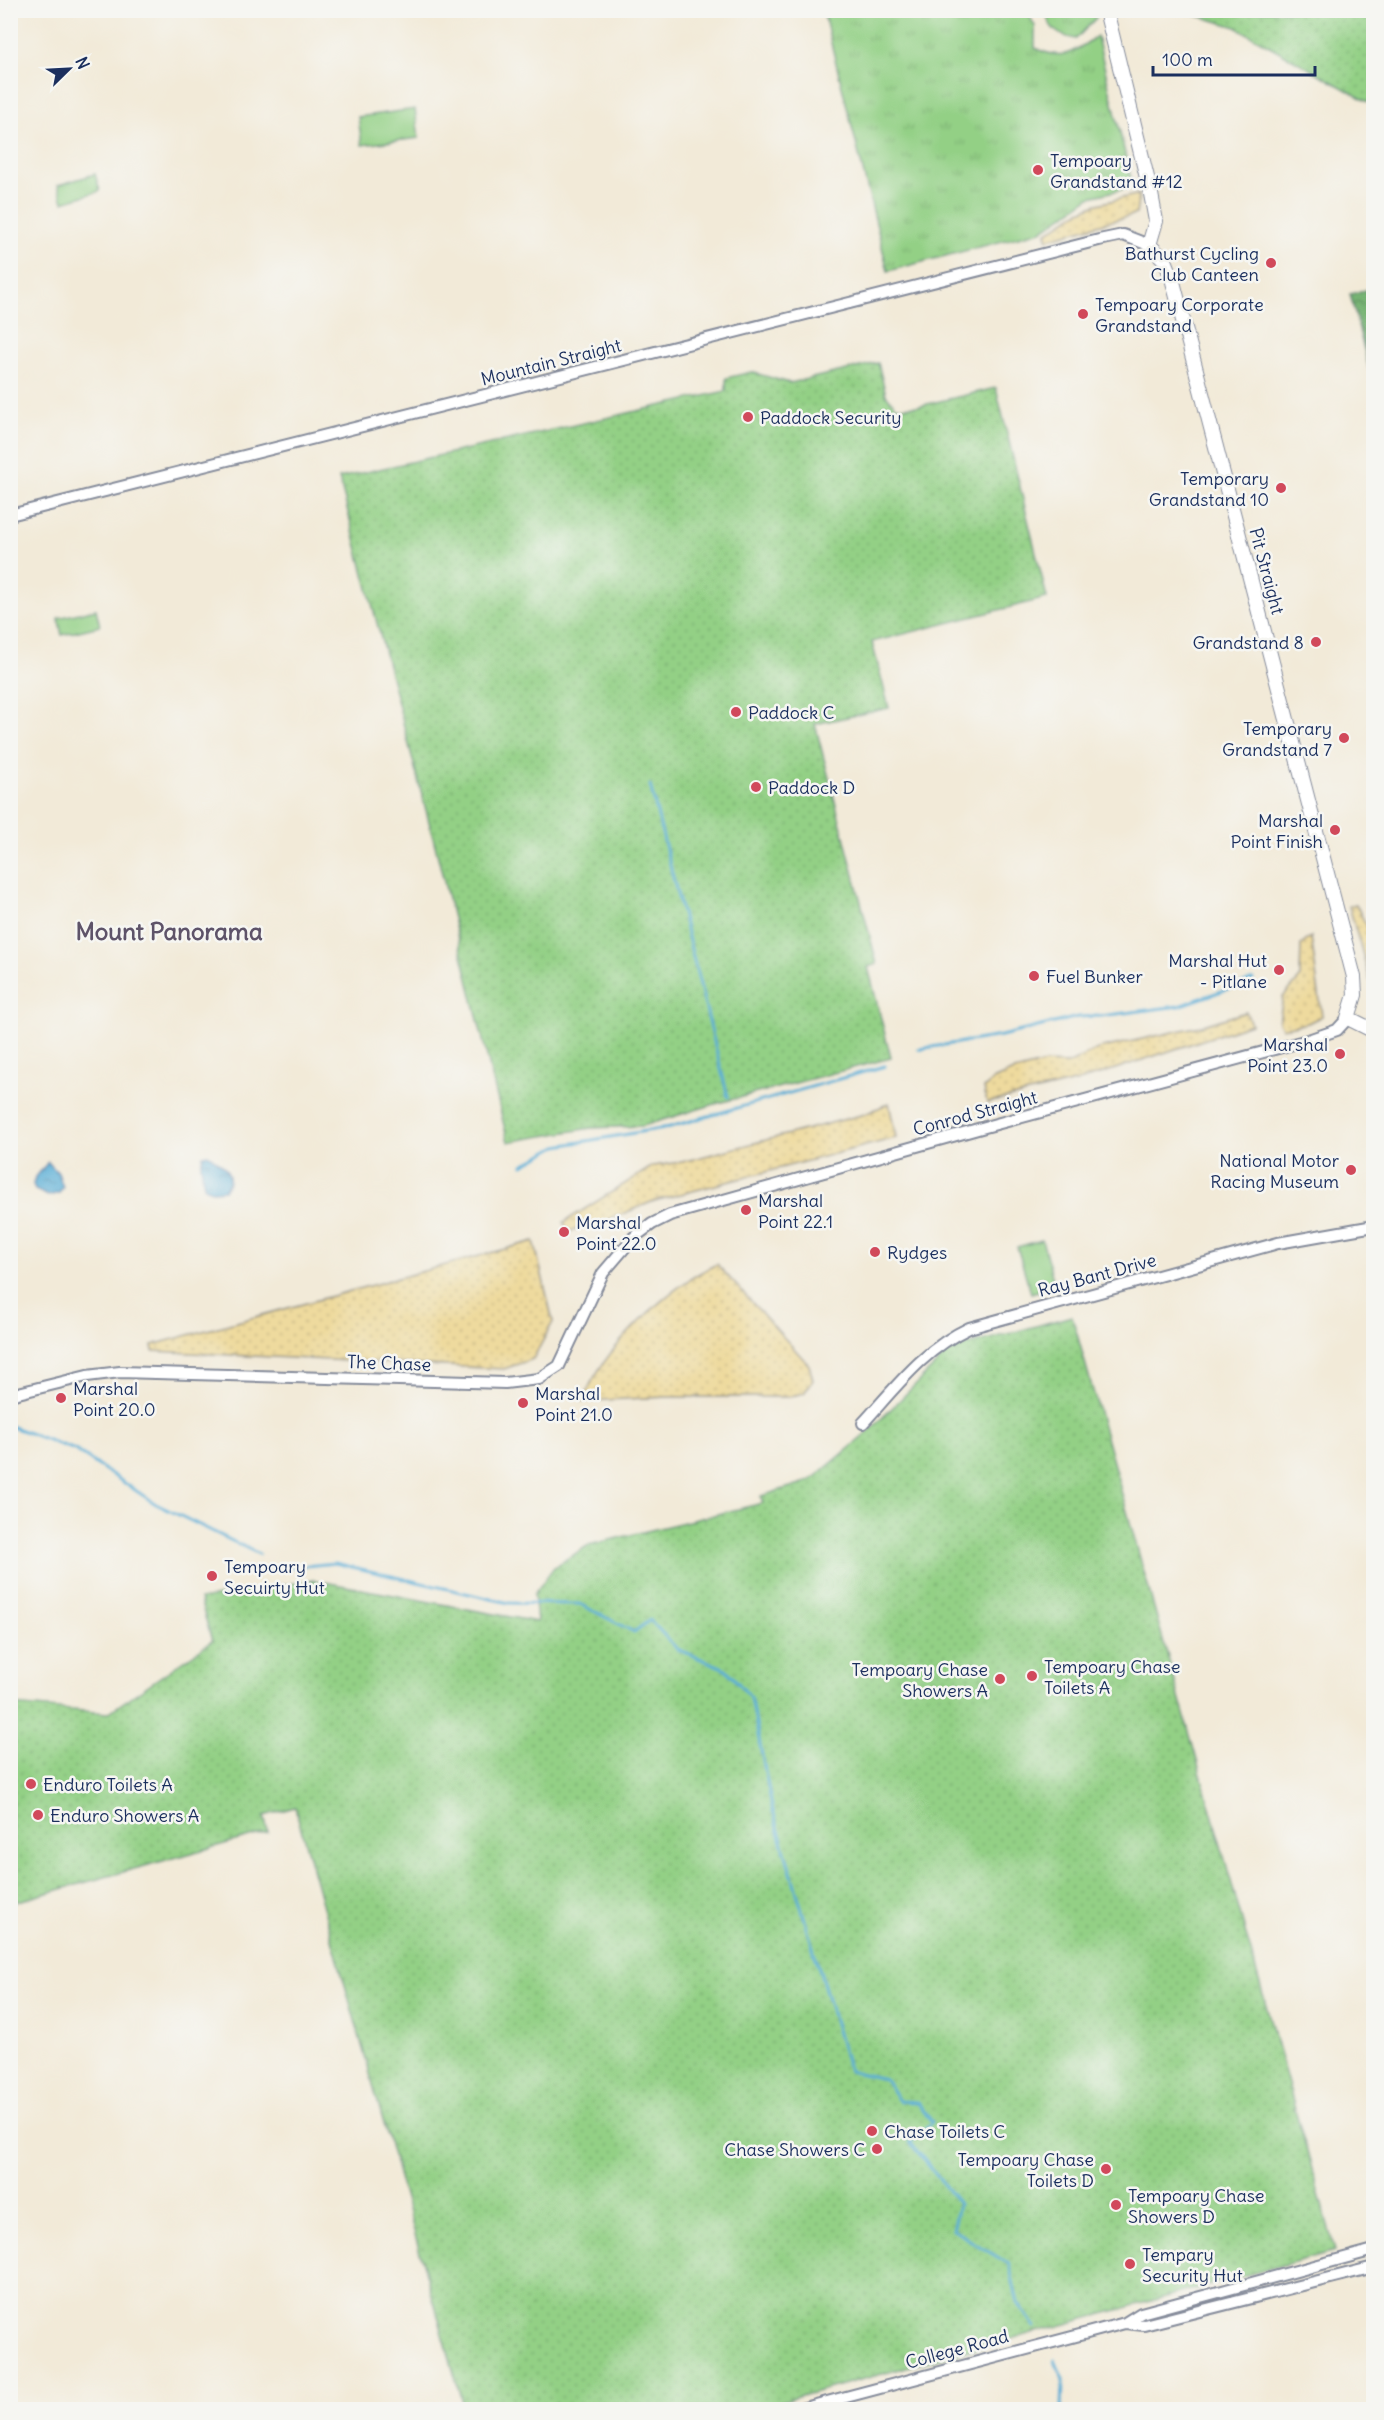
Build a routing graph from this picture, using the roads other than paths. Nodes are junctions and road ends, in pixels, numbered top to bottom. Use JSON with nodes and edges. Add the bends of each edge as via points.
{"nodes":[{"id":1,"x":1106,"y":10,"type":"edge"},
{"id":2,"x":1149,"y":245,"type":"junction"},
{"id":3,"x":10,"y":515,"type":"edge"},
{"id":4,"x":1348,"y":1018,"type":"junction"},
{"id":5,"x":1374,"y":1030,"type":"edge"},
{"id":6,"x":670,"y":1215,"type":"joint"},
{"id":7,"x":1374,"y":1226,"type":"edge"},
{"id":8,"x":10,"y":1395,"type":"edge"},
{"id":9,"x":863,"y":1423,"type":"dead end"},
{"id":10,"x":1374,"y":2250,"type":"edge"},
{"id":11,"x":1318,"y":2264,"type":"junction"},
{"id":12,"x":1374,"y":2267,"type":"edge"},
{"id":13,"x":1322,"y":2279,"type":"junction"},
{"id":14,"x":1125,"y":2323,"type":"junction"},
{"id":15,"x":798,"y":2409,"type":"edge"}],
"edges":[{"from":1,"to":2,"type":"street","via":[[1156,221]]},
{"from":2,"to":3,"type":"street","name":"Mountain Straight","via":[[1123,236],[1099,240]]},
{"from":2,"to":4,"type":"street","name":"Pit Straight","via":[[1165,260],[1172,278],[1354,977],[1355,995]]},
{"from":4,"to":5,"type":"street"},
{"from":4,"to":6,"type":"street","name":"Conrod Straight","via":[[1331,1033]]},
{"from":6,"to":8,"type":"street","name":"The Chase","via":[[644,1229],[613,1259],[595,1285],[565,1357],[552,1373],[539,1379],[505,1383],[120,1372]]},
{"from":7,"to":9,"type":"street","name":"Ray Bant Drive","via":[[1278,1243],[969,1328],[945,1339]]},
{"from":10,"to":11,"type":"street","name":"College Road"},
{"from":11,"to":13,"type":"street"},
{"from":11,"to":14,"type":"street","name":"College Road","via":[[1141,2313]]},
{"from":12,"to":13,"type":"street","name":"College Road"},
{"from":13,"to":14,"type":"street","name":"College Road","via":[[1144,2325]]},
{"from":14,"to":15,"type":"street","name":"College Road"}]}
